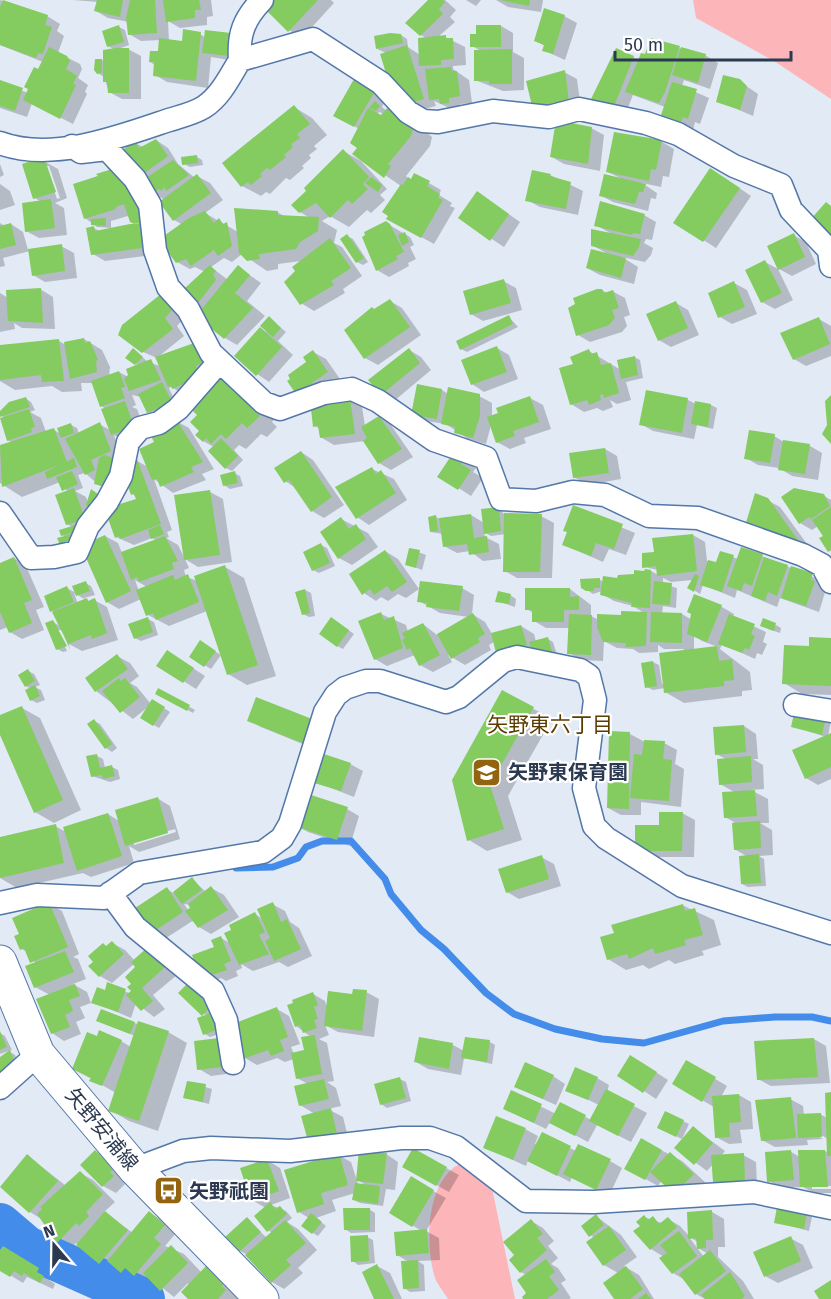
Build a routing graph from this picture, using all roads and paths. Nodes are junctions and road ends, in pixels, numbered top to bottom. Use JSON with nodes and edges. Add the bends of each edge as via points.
{"nodes":[{"id":1,"x":262,"y":0,"type":"edge"},
{"id":2,"x":240,"y":60,"type":"junction"},
{"id":3,"x":0,"y":143,"type":"edge"},
{"id":4,"x":72,"y":146,"type":"junction"},
{"id":5,"x":831,"y":266,"type":"edge"},
{"id":6,"x":219,"y":362,"type":"junction"},
{"id":7,"x":0,"y":513,"type":"edge"},
{"id":8,"x":831,"y":582,"type":"edge"},
{"id":9,"x":795,"y":705,"type":"dead end"},
{"id":10,"x":831,"y":711,"type":"edge"},
{"id":11,"x":110,"y":893,"type":"junction"},
{"id":12,"x":0,"y":903,"type":"edge"},
{"id":13,"x":831,"y":933,"type":"edge"},
{"id":14,"x":0,"y":962,"type":"edge"},
{"id":15,"x":38,"y":1054,"type":"junction"},
{"id":16,"x":233,"y":1062,"type":"dead end"},
{"id":17,"x":0,"y":1088,"type":"edge"},
{"id":18,"x":135,"y":1169,"type":"junction"},
{"id":19,"x":831,"y":1208,"type":"edge"},
{"id":20,"x":262,"y":1299,"type":"edge"}],
"edges":[{"from":1,"to":2,"type":"street","via":[[240,31]]},
{"from":2,"to":4,"type":"street","via":[[222,90],[204,107],[136,131]]},
{"from":2,"to":5,"type":"street","via":[[313,39],[381,83],[408,112],[423,121],[438,122],[493,111],[549,117],[579,109],[678,134],[734,166],[781,185],[790,210],[829,250]]},
{"from":3,"to":4,"type":"street","via":[[32,149]]},
{"from":4,"to":6,"type":"street","via":[[81,152],[107,149],[135,179],[150,205],[155,250],[168,287],[188,309],[204,343]]},
{"from":6,"to":7,"type":"street","via":[[178,409],[159,423],[140,428],[128,441],[120,476],[88,526],[77,552],[32,558]]},
{"from":6,"to":8,"type":"street","via":[[264,403],[280,409],[324,393],[352,389],[378,400],[434,440],[486,459],[501,499],[536,501],[573,492],[605,495],[650,516],[698,518],[803,555],[822,566]]},
{"from":9,"to":10,"type":"street"},
{"from":11,"to":12,"type":"street","via":[[104,898],[37,895]]},
{"from":11,"to":13,"type":"street","via":[[139,873],[264,852],[282,838],[290,824],[325,712],[345,688],[380,681],[446,702],[459,698],[504,661],[518,657],[580,670],[589,676],[595,700],[584,788],[594,826],[606,838],[682,886]]},
{"from":11,"to":16,"type":"street","via":[[135,927],[213,991],[226,1020]]},
{"from":14,"to":15,"type":"main road","name":"矢野安浦線"},
{"from":15,"to":17,"type":"street"},
{"from":15,"to":18,"type":"main road","name":"矢野安浦線"},
{"from":18,"to":19,"type":"street","via":[[183,1151],[211,1148],[290,1151],[430,1138],[456,1147],[526,1201],[594,1203],[754,1192]]},
{"from":18,"to":20,"type":"main road","name":"矢野安浦線"}]}
